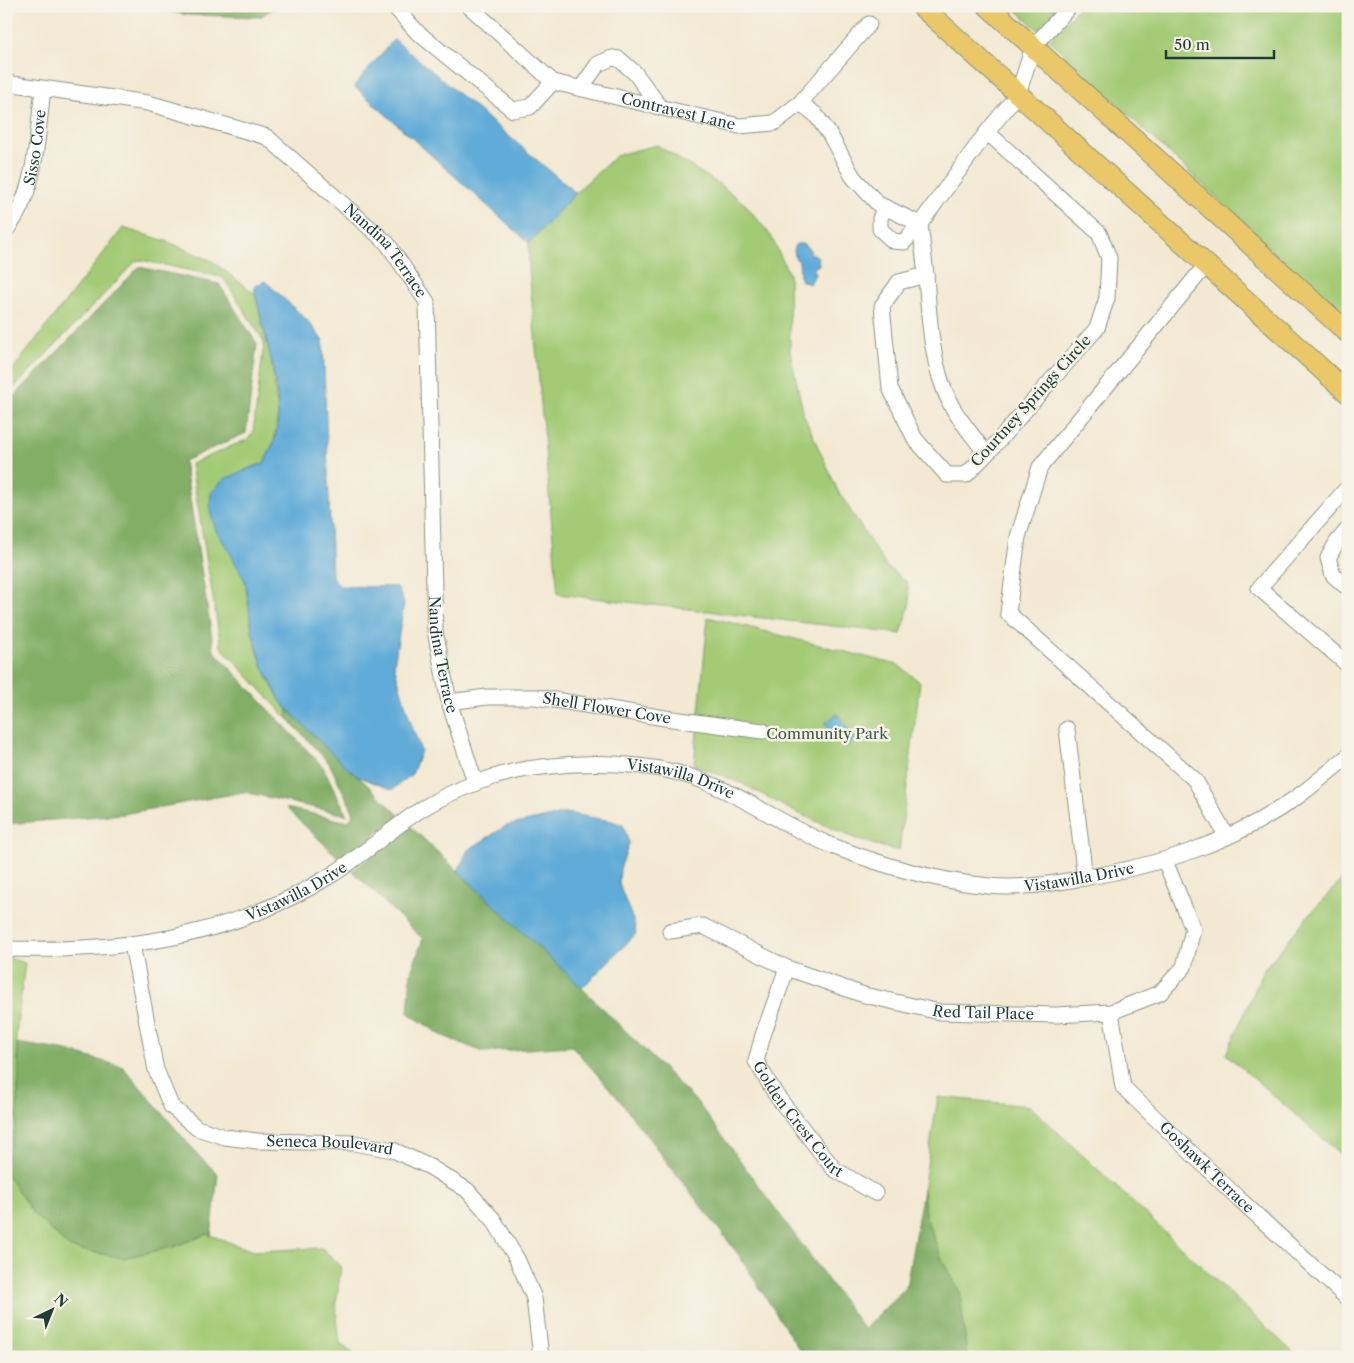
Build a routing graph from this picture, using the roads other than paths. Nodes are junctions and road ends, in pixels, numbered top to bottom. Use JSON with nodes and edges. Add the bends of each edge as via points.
{"nodes":[{"id":1,"x":394,"y":6,"type":"edge"},
{"id":2,"x":469,"y":6,"type":"edge"},
{"id":3,"x":921,"y":6,"type":"edge"},
{"id":4,"x":988,"y":6,"type":"edge"},
{"id":5,"x":1070,"y":6,"type":"edge"},
{"id":6,"x":869,"y":24,"type":"dead end"},
{"id":7,"x":1033,"y":47,"type":"junction"},
{"id":8,"x":553,"y":82,"type":"junction"},
{"id":9,"x":6,"y":83,"type":"edge"},
{"id":10,"x":581,"y":88,"type":"junction"},
{"id":11,"x":43,"y":89,"type":"junction"},
{"id":12,"x":1018,"y":94,"type":"junction"},
{"id":13,"x":800,"y":103,"type":"junction"},
{"id":14,"x":660,"y":107,"type":"junction"},
{"id":15,"x":988,"y":132,"type":"junction"},
{"id":16,"x":885,"y":207,"type":"junction"},
{"id":17,"x":920,"y":224,"type":"junction"},
{"id":18,"x":6,"y":230,"type":"edge"},
{"id":19,"x":1206,"y":265,"type":"junction"},
{"id":20,"x":926,"y":275,"type":"junction"},
{"id":21,"x":1348,"y":333,"type":"edge"},
{"id":22,"x":1348,"y":393,"type":"edge"},
{"id":23,"x":986,"y":454,"type":"junction"},
{"id":24,"x":1348,"y":487,"type":"edge"},
{"id":25,"x":1348,"y":529,"type":"edge"},
{"id":26,"x":1344,"y":585,"type":"dead end"},
{"id":27,"x":1348,"y":665,"type":"edge"},
{"id":28,"x":448,"y":702,"type":"junction"},
{"id":29,"x":1067,"y":729,"type":"dead end"},
{"id":30,"x":763,"y":731,"type":"dead end"},
{"id":31,"x":1348,"y":756,"type":"edge"},
{"id":32,"x":475,"y":782,"type":"junction"},
{"id":33,"x":1227,"y":837,"type":"junction"},
{"id":34,"x":1165,"y":861,"type":"junction"},
{"id":35,"x":1085,"y":878,"type":"junction"},
{"id":36,"x":670,"y":931,"type":"dead end"},
{"id":37,"x":132,"y":944,"type":"junction"},
{"id":38,"x":6,"y":949,"type":"edge"},
{"id":39,"x":787,"y":968,"type":"junction"},
{"id":40,"x":1111,"y":1012,"type":"junction"},
{"id":41,"x":875,"y":1194,"type":"dead end"},
{"id":42,"x":1348,"y":1299,"type":"edge"},
{"id":43,"x":541,"y":1357,"type":"edge"}],
"edges":[{"from":1,"to":8,"type":"street","via":[[417,32],[513,110],[530,107]]},
{"from":2,"to":8,"type":"street"},
{"from":3,"to":12,"type":"main road"},
{"from":4,"to":7,"type":"main road"},
{"from":5,"to":7,"type":"street"},
{"from":6,"to":13,"type":"street","name":"Contravest Lane"},
{"from":7,"to":12,"type":"street"},
{"from":7,"to":21,"type":"main road"},
{"from":8,"to":10,"type":"street","name":"Contravest Lane"},
{"from":9,"to":11,"type":"street","name":"Nandina Terrace"},
{"from":10,"to":14,"type":"street","name":"Contravest Lane"},
{"from":10,"to":14,"type":"street","via":[[598,64],[612,58],[619,59]]},
{"from":11,"to":18,"type":"street","name":"Sisso Cove","via":[[31,180],[15,219]]},
{"from":11,"to":28,"type":"street","name":"Nandina Terrace","via":[[148,103],[267,137],[387,243],[427,302],[435,631]]},
{"from":12,"to":15,"type":"street"},
{"from":12,"to":19,"type":"main road"},
{"from":13,"to":14,"type":"street","name":"Contravest Lane","via":[[774,123],[739,126]]},
{"from":13,"to":16,"type":"street","via":[[815,114],[853,177],[878,204]]},
{"from":15,"to":17,"type":"street"},
{"from":15,"to":23,"type":"street","name":"Courtney Springs Circle","via":[[1099,233],[1109,258],[1107,298],[1097,328]]},
{"from":16,"to":17,"type":"street"},
{"from":16,"to":17,"type":"street","via":[[880,229],[893,241],[904,242]]},
{"from":17,"to":20,"type":"street"},
{"from":19,"to":22,"type":"main road"},
{"from":19,"to":33,"type":"street","via":[[1040,467],[1018,537],[1008,613],[1195,780]]},
{"from":20,"to":23,"type":"street","via":[[938,368],[950,404]]},
{"from":20,"to":23,"type":"street","name":"Courtney Springs Circle","via":[[899,282],[882,306],[890,388],[915,439],[947,475],[966,475]]},
{"from":24,"to":27,"type":"street","via":[[1259,588]]},
{"from":25,"to":26,"type":"street","via":[[1328,558],[1333,575]]},
{"from":28,"to":30,"type":"street","name":"Shell Flower Cove","via":[[536,696]]},
{"from":28,"to":32,"type":"street","name":"Nandina Terrace"},
{"from":29,"to":35,"type":"street"},
{"from":31,"to":33,"type":"street","name":"Vistawilla Drive","via":[[1297,797]]},
{"from":32,"to":35,"type":"street","name":"Vistawilla Drive","via":[[537,767],[585,763],[644,767],[692,777],[832,846],[885,865],[992,886],[1039,886]]},
{"from":32,"to":37,"type":"street","name":"Vistawilla Drive","via":[[420,810],[332,875],[267,909],[208,930]]},
{"from":33,"to":34,"type":"street","name":"Vistawilla Drive"},
{"from":34,"to":35,"type":"street","name":"Vistawilla Drive"},
{"from":34,"to":40,"type":"street","name":"Red Tail Place","via":[[1193,929],[1184,967],[1160,994]]},
{"from":36,"to":39,"type":"street","name":"Red Tail Place","via":[[703,926]]},
{"from":37,"to":38,"type":"street","name":"Vistawilla Drive","via":[[98,948]]},
{"from":37,"to":43,"type":"street","name":"Seneca Boulevard","via":[[156,1070],[171,1106],[197,1128],[225,1137],[257,1141],[354,1143],[393,1150],[430,1167],[467,1190],[493,1219],[534,1298]]},
{"from":39,"to":40,"type":"street","name":"Red Tail Place","via":[[864,995],[940,1012],[1056,1015]]},
{"from":39,"to":41,"type":"street","name":"Golden Crest Court","via":[[756,1061],[776,1095],[834,1169]]},
{"from":40,"to":42,"type":"street","name":"Goshawk Terrace","via":[[1123,1086]]}]}
